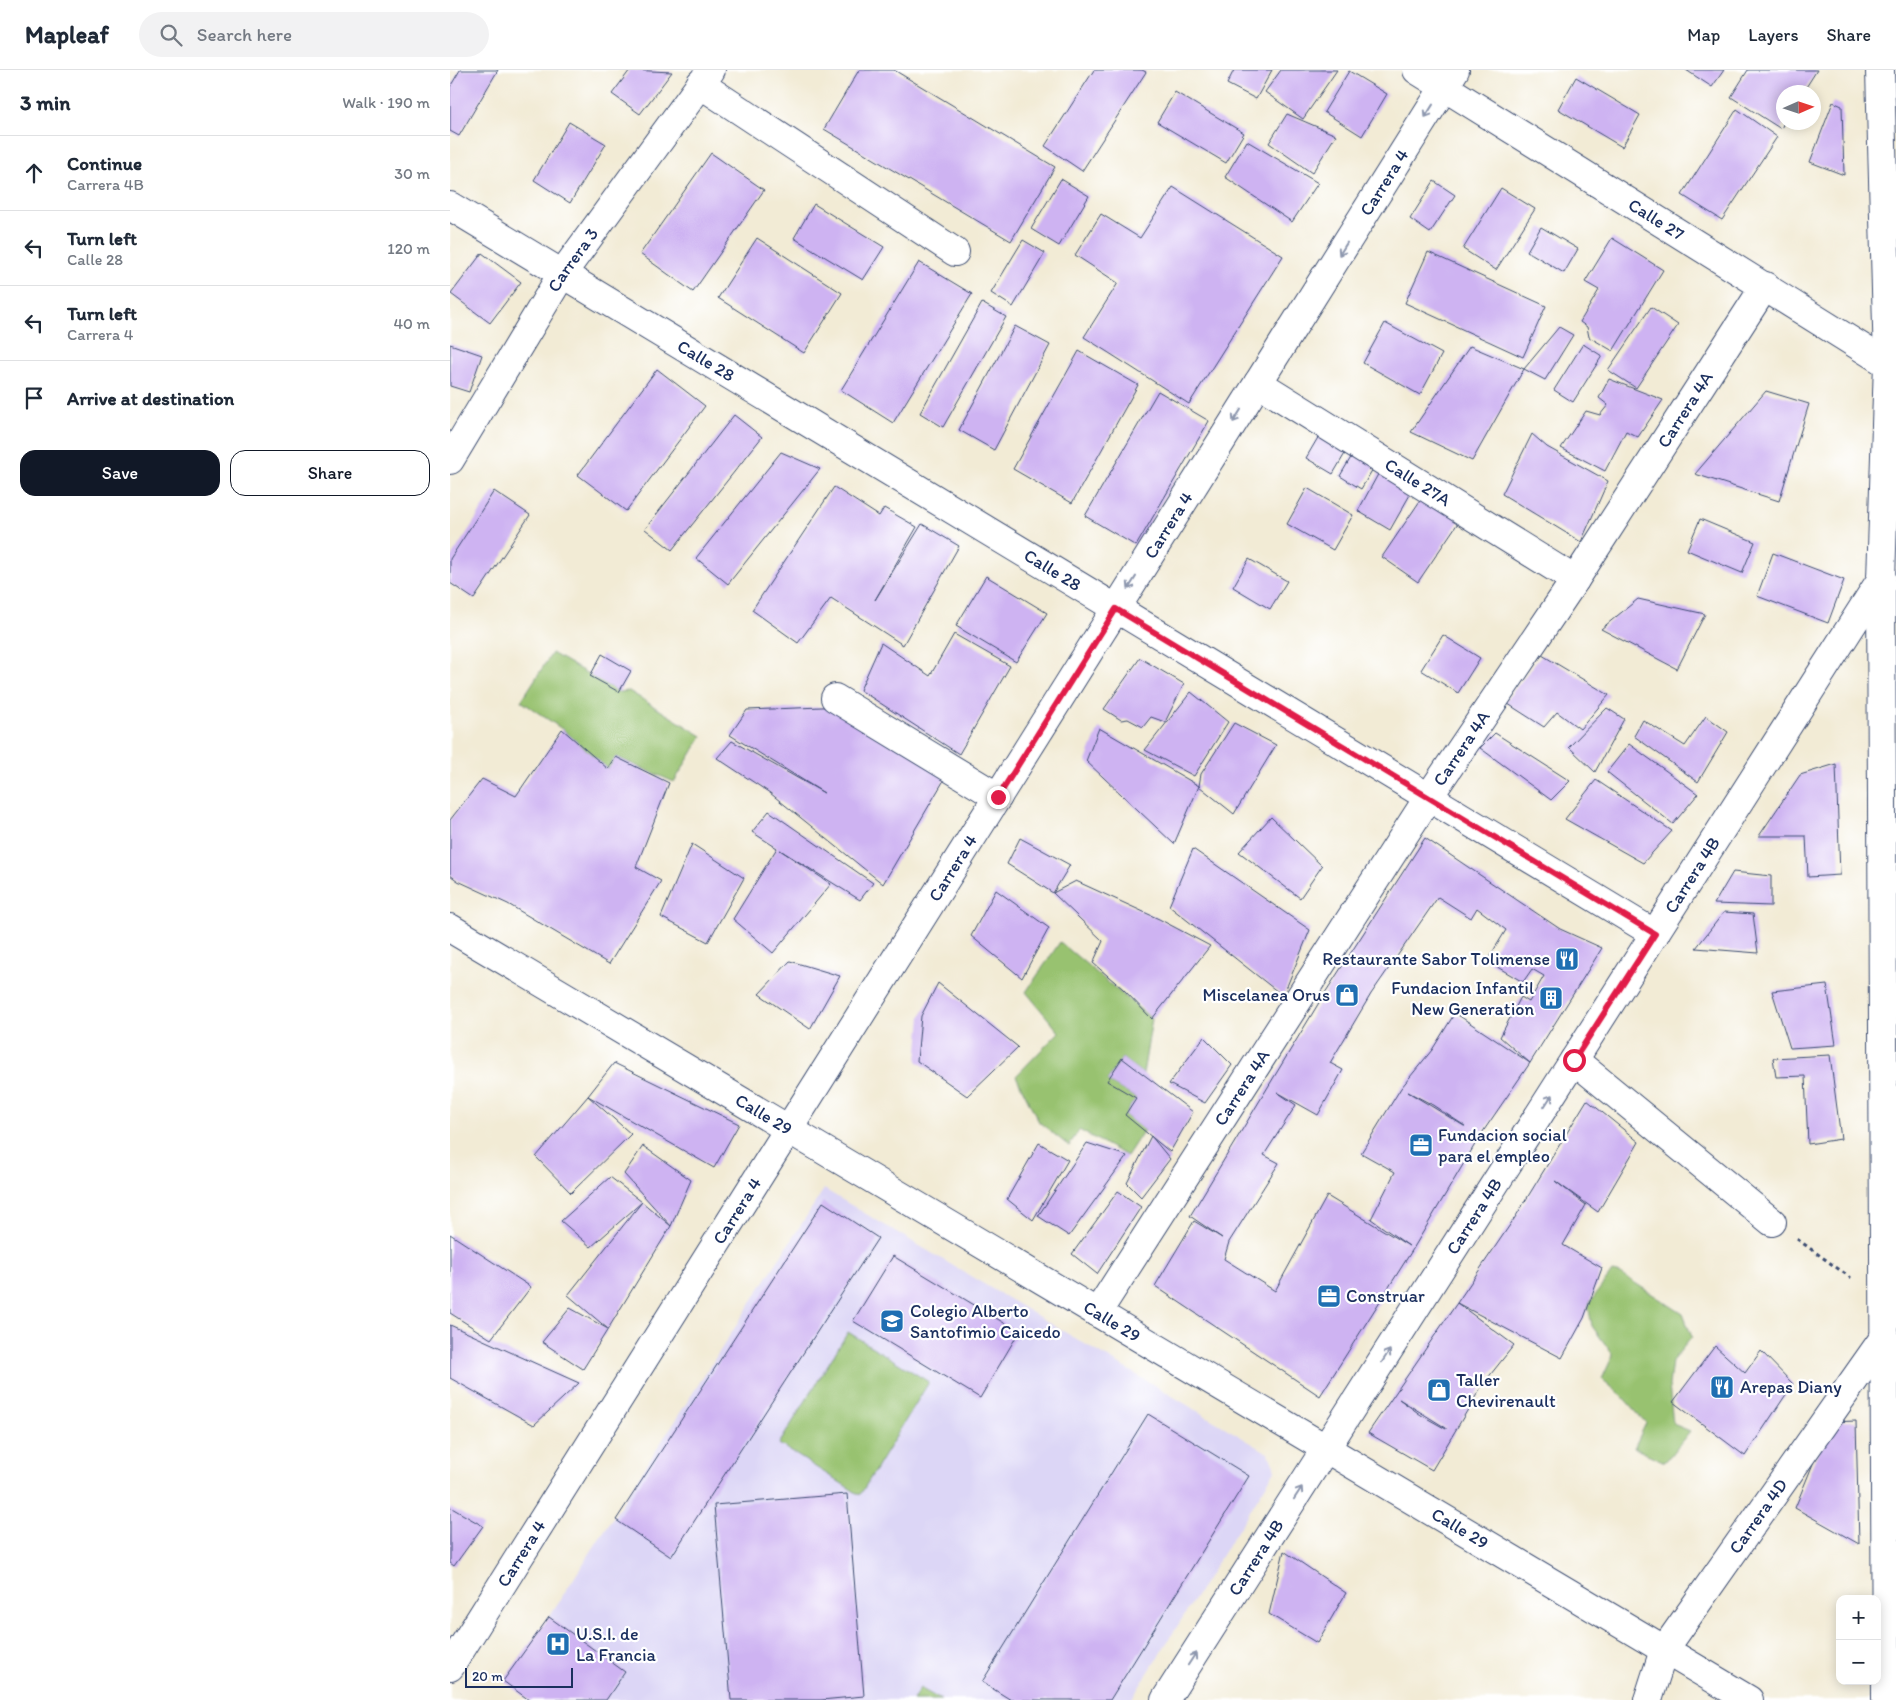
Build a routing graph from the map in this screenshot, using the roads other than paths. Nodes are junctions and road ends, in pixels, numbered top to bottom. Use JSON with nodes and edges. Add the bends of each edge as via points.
{"nodes":[{"id":1,"x":1417,"y":70,"type":"edge"},
{"id":2,"x":1880,"y":70,"type":"edge"},
{"id":3,"x":706,"y":77,"type":"edge"},
{"id":4,"x":1450,"y":79,"type":"edge"},
{"id":5,"x":450,"y":206,"type":"edge"},
{"id":6,"x":954,"y":252,"type":"dead end"},
{"id":7,"x":562,"y":274,"type":"junction"},
{"id":8,"x":1765,"y":286,"type":"junction"},
{"id":9,"x":1892,"y":366,"type":"edge"},
{"id":10,"x":1258,"y":383,"type":"junction"},
{"id":11,"x":450,"y":460,"type":"edge"},
{"id":12,"x":1896,"y":556,"type":"edge"},
{"id":13,"x":1575,"y":580,"type":"junction"},
{"id":14,"x":1881,"y":580,"type":"junction"},
{"id":15,"x":1116,"y":609,"type":"junction"},
{"id":16,"x":835,"y":698,"type":"dead end"},
{"id":17,"x":998,"y":797,"type":"junction"},
{"id":18,"x":1428,"y":798,"type":"junction"},
{"id":19,"x":450,"y":928,"type":"edge"},
{"id":20,"x":1655,"y":934,"type":"junction"},
{"id":21,"x":1574,"y":1060,"type":"junction"},
{"id":22,"x":788,"y":1129,"type":"junction"},
{"id":23,"x":1772,"y":1222,"type":"road end"},
{"id":24,"x":1097,"y":1313,"type":"junction"},
{"id":25,"x":1883,"y":1339,"type":"junction"},
{"id":26,"x":1326,"y":1450,"type":"junction"},
{"id":27,"x":1664,"y":1650,"type":"junction"},
{"id":28,"x":450,"y":1667,"type":"edge"},
{"id":29,"x":1165,"y":1700,"type":"edge"},
{"id":30,"x":1648,"y":1700,"type":"edge"},
{"id":31,"x":1749,"y":1700,"type":"edge"},
{"id":32,"x":1886,"y":1700,"type":"edge"}],
"edges":[{"from":1,"to":4,"type":"street","name":"Calle 27"},
{"from":2,"to":9,"type":"street"},
{"from":3,"to":6,"type":"street"},
{"from":3,"to":7,"type":"street","name":"Carrera 3"},
{"from":4,"to":8,"type":"street","name":"Calle 27"},
{"from":4,"to":10,"type":"street","name":"Carrera 4","one_way":true},
{"from":5,"to":7,"type":"street","name":"Calle 28"},
{"from":7,"to":11,"type":"street","name":"Carrera 3"},
{"from":7,"to":15,"type":"street","name":"Calle 28"},
{"from":8,"to":9,"type":"street","name":"Calle 27"},
{"from":8,"to":13,"type":"street","name":"Carrera 4A"},
{"from":9,"to":14,"type":"street"},
{"from":10,"to":13,"type":"street","name":"Calle 27A"},
{"from":10,"to":15,"type":"street","name":"Carrera 4","one_way":true},
{"from":12,"to":14,"type":"street","name":"Carrera 4B"},
{"from":13,"to":18,"type":"street","name":"Carrera 4A"},
{"from":14,"to":20,"type":"street","name":"Carrera 4B"},
{"from":14,"to":25,"type":"street"},
{"from":15,"to":17,"type":"street","name":"Carrera 4"},
{"from":15,"to":18,"type":"street","name":"Calle 28"},
{"from":16,"to":17,"type":"street"},
{"from":17,"to":22,"type":"street","name":"Carrera 4"},
{"from":18,"to":20,"type":"street","name":"Calle 28"},
{"from":18,"to":24,"type":"street","name":"Carrera 4A"},
{"from":19,"to":22,"type":"street","name":"Calle 29"},
{"from":20,"to":21,"type":"street","name":"Carrera 4B"},
{"from":21,"to":23,"type":"street"},
{"from":26,"to":21,"type":"street","name":"Carrera 4B","one_way":true},
{"from":22,"to":24,"type":"street","name":"Calle 29"},
{"from":22,"to":28,"type":"street","name":"Carrera 4"},
{"from":24,"to":26,"type":"street","name":"Calle 29"},
{"from":25,"to":27,"type":"street","name":"Carrera 4D"},
{"from":25,"to":32,"type":"street"},
{"from":26,"to":27,"type":"street","name":"Calle 29"},
{"from":29,"to":26,"type":"street","name":"Carrera 4B","one_way":true},
{"from":27,"to":30,"type":"street","name":"Carrera 4D"},
{"from":27,"to":31,"type":"street","name":"Calle 29"}]}
